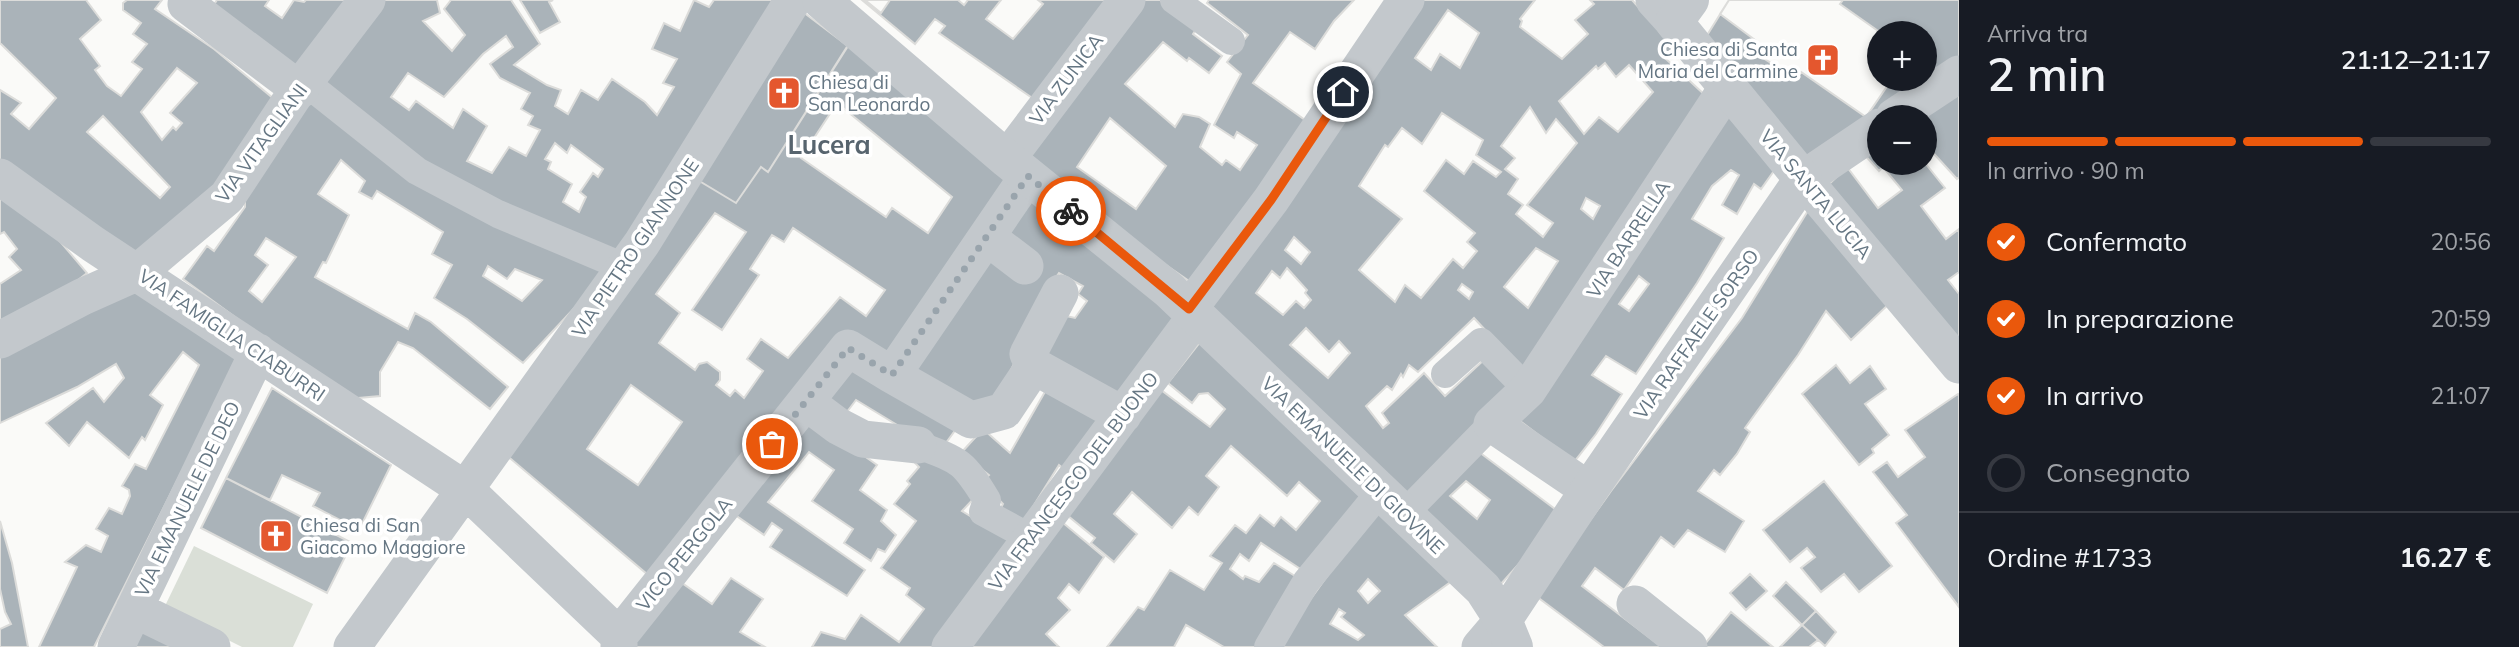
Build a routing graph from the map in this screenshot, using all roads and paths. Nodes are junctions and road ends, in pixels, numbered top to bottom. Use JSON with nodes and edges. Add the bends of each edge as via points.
{"nodes":[{"id":1,"x":189,"y":0,"type":"edge"},
{"id":2,"x":367,"y":0,"type":"edge"},
{"id":3,"x":793,"y":0,"type":"edge"},
{"id":4,"x":821,"y":0,"type":"edge"},
{"id":5,"x":1127,"y":0,"type":"edge"},
{"id":6,"x":1406,"y":0,"type":"edge"},
{"id":7,"x":1190,"y":5,"type":"edge"},
{"id":8,"x":1672,"y":7,"type":"edge"},
{"id":9,"x":1231,"y":41,"type":"dead end"},
{"id":10,"x":1959,"y":74,"type":"edge"},
{"id":11,"x":302,"y":86,"type":"junction"},
{"id":12,"x":1727,"y":88,"type":"junction"},
{"id":13,"x":1912,"y":105,"type":"edge"},
{"id":14,"x":1867,"y":136,"type":"edge"},
{"id":15,"x":1017,"y":168,"type":"junction"},
{"id":16,"x":0,"y":177,"type":"edge"},
{"id":17,"x":1803,"y":179,"type":"junction"},
{"id":18,"x":987,"y":237,"type":"junction"},
{"id":19,"x":1025,"y":266,"type":"dead end"},
{"id":20,"x":624,"y":267,"type":"junction"},
{"id":21,"x":138,"y":272,"type":"junction"},
{"id":22,"x":1060,"y":293,"type":"dead end"},
{"id":23,"x":1192,"y":312,"type":"junction"},
{"id":24,"x":0,"y":340,"type":"edge"},
{"id":25,"x":258,"y":352,"type":"junction"},
{"id":26,"x":1959,"y":365,"type":"edge"},
{"id":27,"x":1034,"y":366,"type":"junction"},
{"id":28,"x":1445,"y":374,"type":"dead end"},
{"id":29,"x":892,"y":375,"type":"junction"},
{"id":30,"x":1528,"y":390,"type":"junction"},
{"id":31,"x":806,"y":401,"type":"junction"},
{"id":32,"x":1123,"y":415,"type":"junction"},
{"id":33,"x":971,"y":420,"type":"junction"},
{"id":34,"x":1492,"y":424,"type":"junction"},
{"id":35,"x":918,"y":445,"type":"joint"},
{"id":36,"x":953,"y":458,"type":"junction"},
{"id":37,"x":466,"y":490,"type":"junction"},
{"id":38,"x":1589,"y":490,"type":"junction"},
{"id":39,"x":1392,"y":503,"type":"junction"},
{"id":40,"x":1031,"y":538,"type":"junction"},
{"id":41,"x":1635,"y":604,"type":"dead end"},
{"id":42,"x":134,"y":609,"type":"junction"},
{"id":43,"x":1499,"y":638,"type":"edge"},
{"id":44,"x":619,"y":641,"type":"edge"},
{"id":45,"x":116,"y":647,"type":"edge"},
{"id":46,"x":212,"y":647,"type":"edge"},
{"id":47,"x":352,"y":647,"type":"edge"},
{"id":48,"x":950,"y":647,"type":"edge"},
{"id":49,"x":1268,"y":647,"type":"edge"},
{"id":50,"x":1689,"y":647,"type":"edge"}],
"edges":[{"from":1,"to":11,"type":"street","via":[[186,4]]},
{"from":2,"to":11,"type":"street","name":"VIA VITAGLIANI"},
{"from":3,"to":20,"type":"street","name":"VIA PIETRO GIANNONE","via":[[712,135]]},
{"from":4,"to":15,"type":"street","name":"VIA EMANUELE DI GIOVINE"},
{"from":5,"to":15,"type":"street","name":"VIA ZUNICA"},
{"from":6,"to":23,"type":"street","name":"VIA FRANCESCO DEL BUONO"},
{"from":7,"to":9,"type":"street"},
{"from":8,"to":12,"type":"street","name":"VIA SANTA LUCIA"},
{"from":10,"to":13,"type":"street"},
{"from":11,"to":20,"type":"street","via":[[417,171],[498,214]]},
{"from":11,"to":21,"type":"street","name":"VIA VITAGLIANI","via":[[227,197]]},
{"from":12,"to":17,"type":"street","name":"VIA SANTA LUCIA"},
{"from":12,"to":30,"type":"street","name":"VIA BARRELLA"},
{"from":14,"to":17,"type":"street"},
{"from":15,"to":18,"type":"street"},
{"from":15,"to":23,"type":"street","name":"VIA EMANUELE DI GIOVINE"},
{"from":16,"to":21,"type":"street","name":"VIA FAMIGLIA CIABURRI"},
{"from":17,"to":26,"type":"street","name":"VIA SANTA LUCIA"},
{"from":17,"to":38,"type":"street","name":"VIA RAFFAELE SORSO"},
{"from":18,"to":19,"type":"street"},
{"from":18,"to":29,"type":"street"},
{"from":20,"to":37,"type":"street","name":"VIA PIETRO GIANNONE"},
{"from":21,"to":24,"type":"street","name":"VIA VITAGLIANI"},
{"from":21,"to":25,"type":"street","name":"VIA FAMIGLIA CIABURRI"},
{"from":22,"to":27,"type":"street","via":[[1027,354]]},
{"from":23,"to":32,"type":"street","name":"VIA FRANCESCO DEL BUONO"},
{"from":23,"to":39,"type":"street","name":"VIA EMANUELE DI GIOVINE"},
{"from":25,"to":37,"type":"street","name":"VIA FAMIGLIA CIABURRI"},
{"from":25,"to":42,"type":"street","name":"VIA EMANUELE DE DEO"},
{"from":27,"to":32,"type":"street"},
{"from":27,"to":33,"type":"street","via":[[1004,411]]},
{"from":28,"to":30,"type":"street","via":[[1481,342]]},
{"from":29,"to":31,"type":"street","name":"VICO PERGOLA","via":[[848,348]]},
{"from":29,"to":33,"type":"street"},
{"from":30,"to":34,"type":"street","name":"VIA BARRELLA"},
{"from":31,"to":35,"type":"street","via":[[863,439]]},
{"from":31,"to":44,"type":"street","name":"VICO PERGOLA"},
{"from":32,"to":40,"type":"street","name":"VIA FRANCESCO DEL BUONO"},
{"from":33,"to":36,"type":"street"},
{"from":34,"to":38,"type":"street"},
{"from":34,"to":39,"type":"street","name":"VIA BARRELLA"},
{"from":35,"to":36,"type":"street"},
{"from":36,"to":40,"type":"street","via":[[967,469],[987,500],[983,512]]},
{"from":37,"to":44,"type":"street","name":"VIA FAMIGLIA CIABURRI"},
{"from":37,"to":47,"type":"street","name":"VIA PIETRO GIANNONE"},
{"from":38,"to":43,"type":"street","name":"VIA RAFFAELE SORSO"},
{"from":39,"to":43,"type":"street","name":"VIA EMANUELE DI GIOVINE","via":[[1483,589]]},
{"from":39,"to":49,"type":"street","name":"VIA BARRELLA","via":[[1306,582]]},
{"from":40,"to":48,"type":"street","name":"VIA FRANCESCO DEL BUONO"},
{"from":41,"to":50,"type":"street"},
{"from":42,"to":45,"type":"street","name":"VIA EMANUELE DE DEO"},
{"from":42,"to":46,"type":"street"}]}
